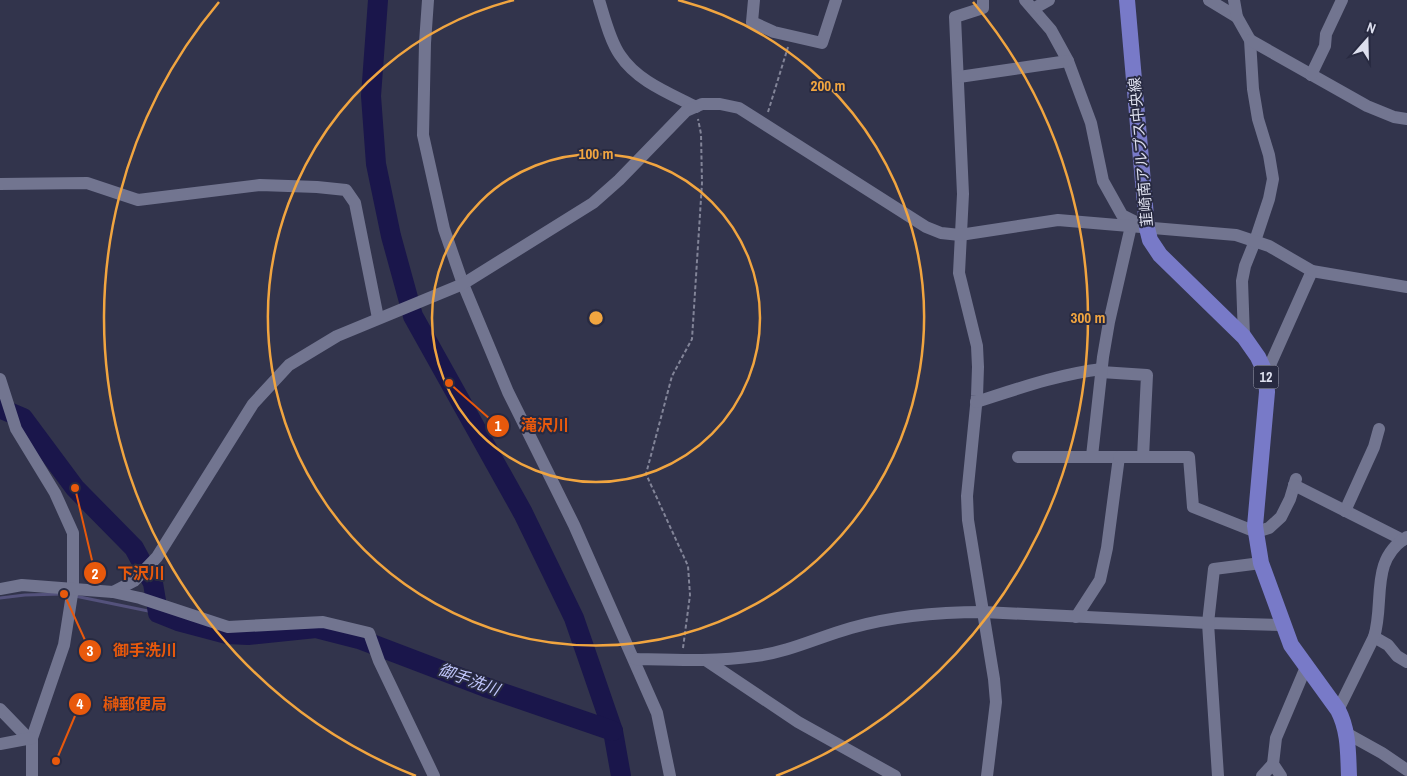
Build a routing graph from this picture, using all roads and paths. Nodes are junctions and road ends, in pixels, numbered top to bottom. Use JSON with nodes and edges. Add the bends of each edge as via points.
{"nodes":[{"id":1,"x":428,"y":0,"type":"edge"},
{"id":2,"x":599,"y":0,"type":"edge"},
{"id":3,"x":754,"y":0,"type":"edge"},
{"id":4,"x":836,"y":0,"type":"edge"},
{"id":5,"x":983,"y":0,"type":"edge"},
{"id":6,"x":1049,"y":0,"type":"edge"},
{"id":7,"x":1128,"y":0,"type":"edge"},
{"id":8,"x":1210,"y":0,"type":"edge"},
{"id":9,"x":1234,"y":0,"type":"edge"},
{"id":10,"x":1342,"y":0,"type":"edge"},
{"id":11,"x":1029,"y":5,"type":"edge"},
{"id":12,"x":1237,"y":17,"type":"junction"},
{"id":13,"x":792,"y":36,"type":"junction"},
{"id":14,"x":1250,"y":40,"type":"junction"},
{"id":15,"x":1068,"y":61,"type":"junction"},
{"id":16,"x":1311,"y":75,"type":"junction"},
{"id":17,"x":958,"y":76,"type":"junction"},
{"id":18,"x":696,"y":107,"type":"junction"},
{"id":19,"x":1407,"y":119,"type":"edge"},
{"id":20,"x":764,"y":123,"type":"junction"},
{"id":21,"x":0,"y":184,"type":"edge"},
{"id":22,"x":1131,"y":226,"type":"junction"},
{"id":23,"x":1147,"y":228,"type":"junction"},
{"id":24,"x":960,"y":236,"type":"junction"},
{"id":25,"x":1255,"y":241,"type":"junction"},
{"id":26,"x":1312,"y":271,"type":"junction"},
{"id":27,"x":463,"y":284,"type":"junction"},
{"id":28,"x":1407,"y":287,"type":"edge"},
{"id":29,"x":383,"y":316,"type":"junction"},
{"id":30,"x":1244,"y":337,"type":"junction"},
{"id":31,"x":1102,"y":370,"type":"junction"},
{"id":32,"x":1266,"y":374,"type":"junction"},
{"id":33,"x":0,"y":379,"type":"edge"},
{"id":34,"x":976,"y":402,"type":"junction"},
{"id":35,"x":1379,"y":429,"type":"dead end"},
{"id":36,"x":1092,"y":456,"type":"junction"},
{"id":37,"x":1018,"y":457,"type":"dead end"},
{"id":38,"x":1119,"y":457,"type":"junction"},
{"id":39,"x":1143,"y":457,"type":"junction"},
{"id":40,"x":1345,"y":511,"type":"junction"},
{"id":41,"x":1256,"y":532,"type":"junction"},
{"id":42,"x":1405,"y":539,"type":"edge"},
{"id":43,"x":1261,"y":563,"type":"junction"},
{"id":44,"x":73,"y":588,"type":"junction"},
{"id":45,"x":0,"y":589,"type":"edge"},
{"id":46,"x":113,"y":592,"type":"junction"},
{"id":47,"x":983,"y":612,"type":"junction"},
{"id":48,"x":1076,"y":617,"type":"junction"},
{"id":49,"x":1208,"y":623,"type":"junction"},
{"id":50,"x":1283,"y":625,"type":"junction"},
{"id":51,"x":1374,"y":637,"type":"junction"},
{"id":52,"x":635,"y":659,"type":"junction"},
{"id":53,"x":681,"y":660,"type":"junction"},
{"id":54,"x":707,"y":661,"type":"junction"},
{"id":55,"x":1407,"y":662,"type":"edge"},
{"id":56,"x":1306,"y":667,"type":"junction"},
{"id":57,"x":0,"y":709,"type":"edge"},
{"id":58,"x":1338,"y":710,"type":"junction"},
{"id":59,"x":1346,"y":734,"type":"junction"},
{"id":60,"x":30,"y":738,"type":"junction"},
{"id":61,"x":0,"y":744,"type":"edge"},
{"id":62,"x":1272,"y":764,"type":"junction"},
{"id":63,"x":1407,"y":770,"type":"edge"},
{"id":64,"x":32,"y":776,"type":"edge"},
{"id":65,"x":434,"y":776,"type":"edge"},
{"id":66,"x":670,"y":776,"type":"edge"},
{"id":67,"x":896,"y":776,"type":"edge"},
{"id":68,"x":987,"y":776,"type":"edge"},
{"id":69,"x":1218,"y":776,"type":"edge"},
{"id":70,"x":1262,"y":776,"type":"edge"},
{"id":71,"x":1281,"y":776,"type":"edge"},
{"id":72,"x":1349,"y":776,"type":"edge"}],
"edges":[{"from":1,"to":27,"type":"street","via":[[423,135],[444,229]]},
{"from":2,"to":18,"type":"street","via":[[619,54],[634,72]]},
{"from":3,"to":13,"type":"street","via":[[752,22]]},
{"from":4,"to":13,"type":"street","via":[[822,43]]},
{"from":5,"to":17,"type":"street","via":[[983,8],[955,17]]},
{"from":6,"to":11,"type":"street"},
{"from":7,"to":23,"type":"main road","name":"韮崎南アルプス中央線","number":"12"},
{"from":8,"to":12,"type":"street"},
{"from":9,"to":12,"type":"street"},
{"from":10,"to":16,"type":"street"},
{"from":11,"to":15,"type":"street","via":[[1051,30]]},
{"from":12,"to":14,"type":"street"},
{"from":13,"to":20,"type":"path"},
{"from":14,"to":16,"type":"street"},
{"from":14,"to":25,"type":"street","via":[[1252,89],[1273,179]]},
{"from":15,"to":17,"type":"street"},
{"from":15,"to":23,"type":"street","via":[[1091,123],[1103,181],[1122,216]]},
{"from":16,"to":19,"type":"street","via":[[1367,106]]},
{"from":17,"to":24,"type":"street","via":[[963,194]]},
{"from":18,"to":20,"type":"street","via":[[720,104],[739,108]]},
{"from":18,"to":27,"type":"street","via":[[686,111],[593,203]]},
{"from":18,"to":53,"type":"path","via":[[701,134],[702,183],[692,338],[672,376],[646,474],[688,566],[690,596]]},
{"from":20,"to":24,"type":"street","via":[[926,227]]},
{"from":21,"to":29,"type":"street","via":[[87,182],[138,200],[260,185],[346,190],[355,203]]},
{"from":22,"to":23,"type":"street"},
{"from":22,"to":24,"type":"street","via":[[1058,220]]},
{"from":22,"to":31,"type":"street","via":[[1109,322]]},
{"from":23,"to":25,"type":"street","via":[[1236,235]]},
{"from":23,"to":30,"type":"main road","name":"韮崎南アルプス中央線","number":"12","via":[[1150,240],[1160,255]]},
{"from":24,"to":34,"type":"street","via":[[959,273],[977,346]]},
{"from":25,"to":26,"type":"street"},
{"from":25,"to":30,"type":"street","via":[[1242,281]]},
{"from":26,"to":28,"type":"street"},
{"from":26,"to":32,"type":"street"},
{"from":27,"to":29,"type":"street"},
{"from":27,"to":52,"type":"street","via":[[508,392]]},
{"from":29,"to":46,"type":"street","via":[[337,336],[289,366],[253,404],[157,557],[134,581]]},
{"from":30,"to":32,"type":"main road","name":"韮崎南アルプス中央線","number":"12"},
{"from":31,"to":34,"type":"street","via":[[1088,370]]},
{"from":31,"to":36,"type":"street"},
{"from":31,"to":39,"type":"street","via":[[1147,375]]},
{"from":32,"to":41,"type":"main road","name":"韮崎南アルプス中央線","number":"12"},
{"from":33,"to":44,"type":"street","via":[[16,429],[55,493],[73,533]]},
{"from":34,"to":47,"type":"street","via":[[967,496]]},
{"from":35,"to":40,"type":"street"},
{"from":36,"to":37,"type":"street"},
{"from":36,"to":38,"type":"street"},
{"from":38,"to":39,"type":"street"},
{"from":38,"to":48,"type":"street","via":[[1100,580]]},
{"from":39,"to":41,"type":"street","via":[[1189,457],[1193,507]]},
{"from":40,"to":41,"type":"street","via":[[1295,482],[1281,517],[1269,528]]},
{"from":40,"to":42,"type":"street"},
{"from":41,"to":43,"type":"main road","name":"韮崎南アルプス中央線","number":"12"},
{"from":42,"to":51,"type":"street","via":[[1388,554],[1382,573]]},
{"from":43,"to":49,"type":"street","via":[[1214,569]]},
{"from":43,"to":50,"type":"main road","name":"韮崎南アルプス中央線","number":"12"},
{"from":44,"to":45,"type":"street","via":[[22,585]]},
{"from":44,"to":46,"type":"street"},
{"from":44,"to":60,"type":"street","via":[[64,645]]},
{"from":46,"to":65,"type":"street","via":[[228,627],[324,622],[369,633]]},
{"from":47,"to":48,"type":"street"},
{"from":47,"to":54,"type":"street","via":[[893,618],[757,656]]},
{"from":47,"to":68,"type":"street","via":[[996,702]]},
{"from":48,"to":49,"type":"street"},
{"from":49,"to":50,"type":"street"},
{"from":49,"to":69,"type":"street"},
{"from":50,"to":56,"type":"main road","name":"韮崎南アルプス中央線","number":"12","via":[[1291,645]]},
{"from":51,"to":55,"type":"street"},
{"from":51,"to":58,"type":"street"},
{"from":52,"to":53,"type":"street"},
{"from":52,"to":66,"type":"street","via":[[657,713]]},
{"from":53,"to":54,"type":"street"},
{"from":54,"to":67,"type":"street","via":[[798,722]]},
{"from":56,"to":58,"type":"main road","name":"韮崎南アルプス中央線","number":"12"},
{"from":56,"to":62,"type":"street","via":[[1276,738]]},
{"from":57,"to":60,"type":"street"},
{"from":58,"to":59,"type":"main road","name":"韮崎南アルプス中央線","number":"12"},
{"from":59,"to":63,"type":"street"},
{"from":59,"to":72,"type":"main road","name":"韮崎南アルプス中央線","number":"12"},
{"from":60,"to":61,"type":"street"},
{"from":60,"to":64,"type":"street"},
{"from":62,"to":70,"type":"street"},
{"from":62,"to":71,"type":"street"}]}
